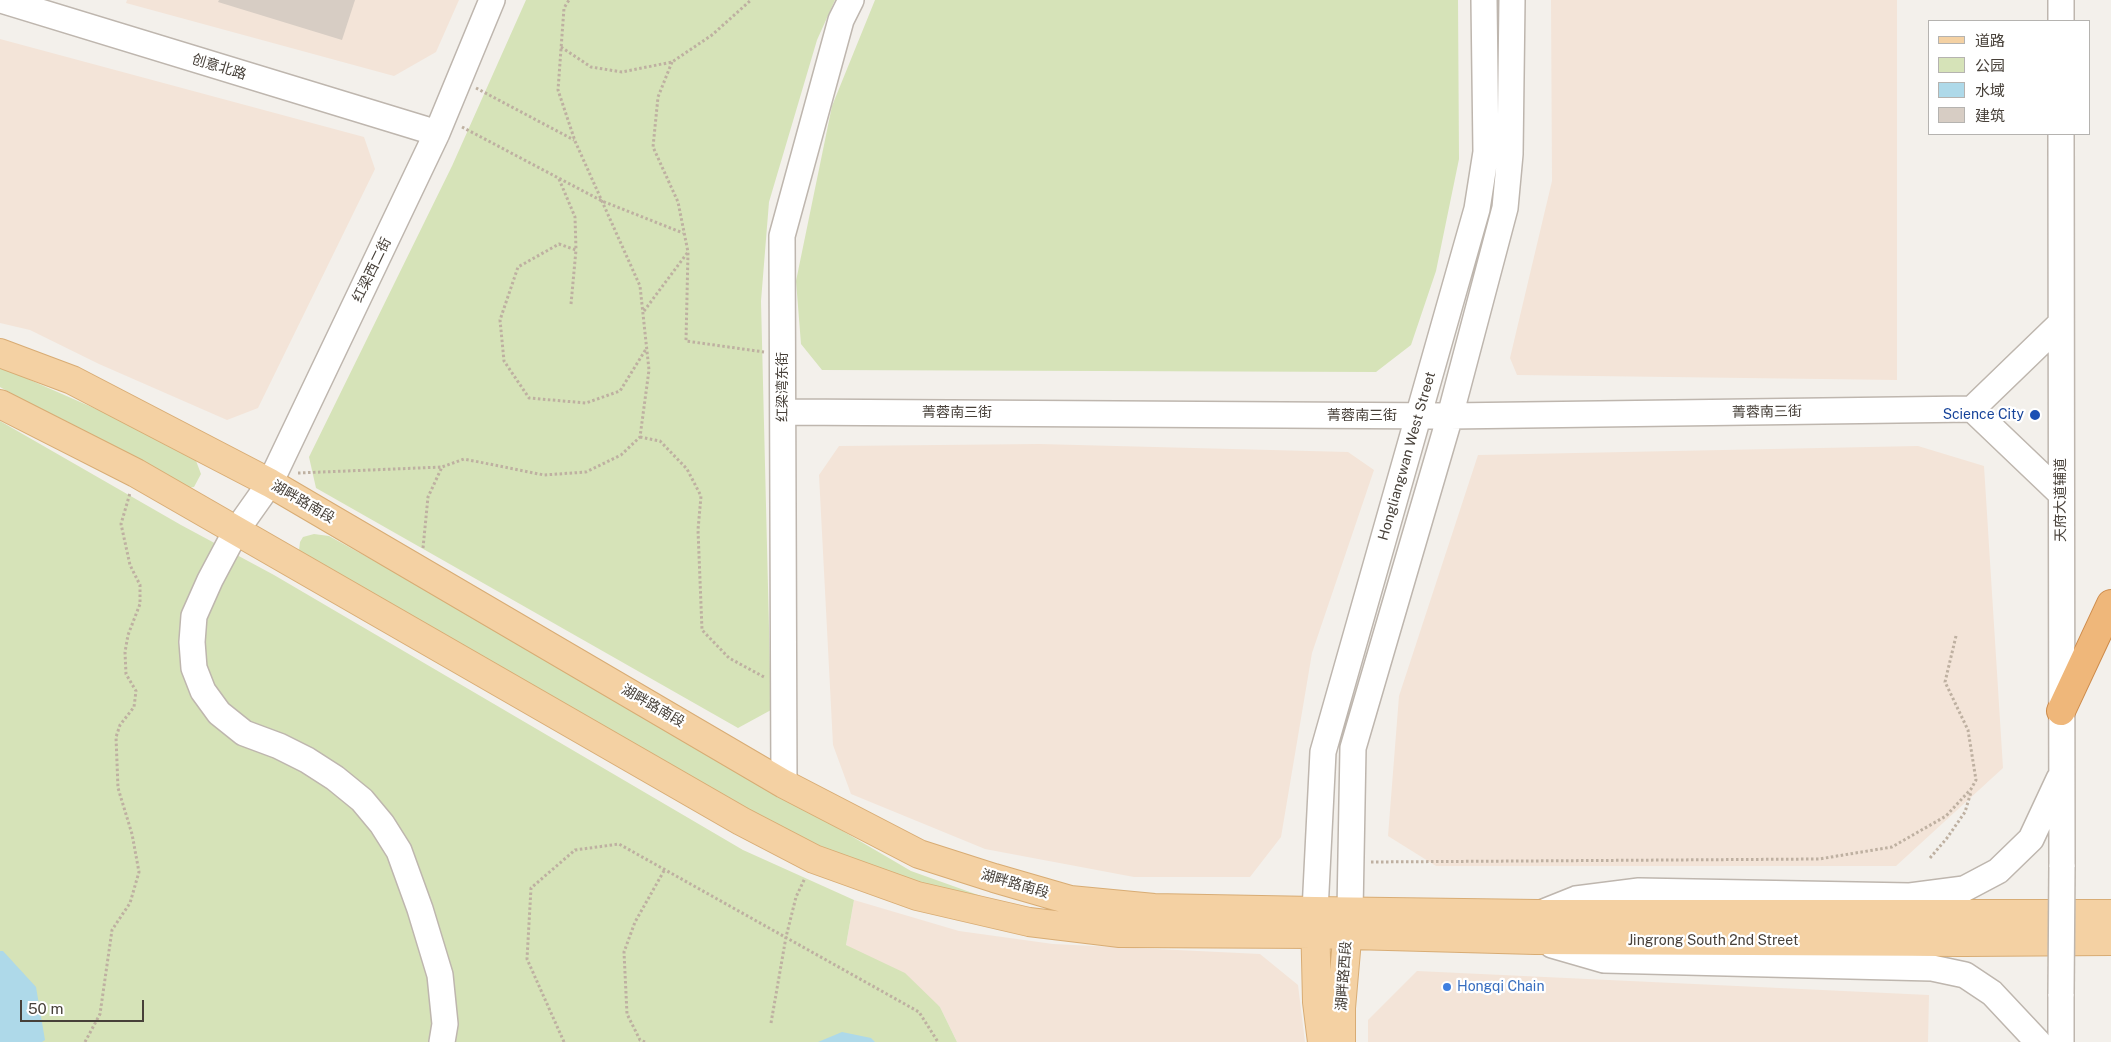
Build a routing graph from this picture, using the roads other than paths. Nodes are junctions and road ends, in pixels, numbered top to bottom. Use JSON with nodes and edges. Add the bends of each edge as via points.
{"nodes":[{"id":1,"x":1,"y":0,"type":"edge"},
{"id":2,"x":492,"y":0,"type":"edge"},
{"id":3,"x":851,"y":0,"type":"edge"},
{"id":4,"x":1484,"y":0,"type":"edge"},
{"id":5,"x":1512,"y":0,"type":"edge"},
{"id":6,"x":2061,"y":0,"type":"edge"},
{"id":7,"x":2061,"y":20,"type":"edge"},
{"id":8,"x":440,"y":126,"type":"junction"},
{"id":9,"x":2061,"y":135,"type":"edge"},
{"id":10,"x":2061,"y":323,"type":"junction"},
{"id":11,"x":0,"y":352,"type":"edge"},
{"id":12,"x":0,"y":404,"type":"edge"},
{"id":13,"x":1972,"y":409,"type":"junction"},
{"id":14,"x":783,"y":412,"type":"junction"},
{"id":15,"x":1418,"y":416,"type":"junction"},
{"id":16,"x":1450,"y":416,"type":"junction"},
{"id":17,"x":272,"y":478,"type":"junction"},
{"id":18,"x":2061,"y":494,"type":"junction"},
{"id":19,"x":236,"y":531,"type":"junction"},
{"id":20,"x":2111,"y":604,"type":"edge"},
{"id":21,"x":2061,"y":712,"type":"junction"},
{"id":22,"x":2062,"y":772,"type":"junction"},
{"id":23,"x":784,"y":784,"type":"junction"},
{"id":24,"x":2111,"y":914,"type":"edge"},
{"id":25,"x":1315,"y":923,"type":"junction"},
{"id":26,"x":1349,"y":923,"type":"junction"},
{"id":27,"x":1537,"y":927,"type":"junction"},
{"id":28,"x":2111,"y":941,"type":"edge"},
{"id":29,"x":442,"y":1042,"type":"edge"},
{"id":30,"x":1322,"y":1042,"type":"edge"},
{"id":31,"x":1342,"y":1042,"type":"edge"},
{"id":32,"x":2038,"y":1042,"type":"edge"},
{"id":33,"x":2061,"y":1042,"type":"edge"}],
"edges":[{"from":1,"to":8,"type":"street","name":"创意北路"},
{"from":2,"to":8,"type":"street","name":"红梁西二街"},
{"from":3,"to":14,"type":"street","name":"红梁湾东街","via":[[841,20],[782,236]]},
{"from":4,"to":15,"type":"street","name":"Hongliangwan West Street","via":[[1485,161],[1477,210]]},
{"from":5,"to":16,"type":"street","via":[[1510,154],[1505,208]]},
{"from":6,"to":7,"type":"street"},
{"from":8,"to":17,"type":"street","name":"红梁西二街"},
{"from":9,"to":10,"type":"street","name":"天府大道辅道"},
{"from":10,"to":13,"type":"street"},
{"from":10,"to":18,"type":"street","name":"天府大道辅道"},
{"from":11,"to":17,"type":"main road","name":"湖畔路南段","via":[[72,380]]},
{"from":12,"to":19,"type":"main road","name":"湖畔路南段","via":[[136,473]]},
{"from":13,"to":16,"type":"street","name":"菁蓉南三街"},
{"from":13,"to":18,"type":"street"},
{"from":14,"to":15,"type":"street","name":"菁蓉南三街"},
{"from":14,"to":23,"type":"street","name":"红梁湾东街"},
{"from":15,"to":16,"type":"street","name":"菁蓉南三街"},
{"from":15,"to":25,"type":"street","name":"Hongliangwan West Street","via":[[1323,752]]},
{"from":16,"to":26,"type":"street","via":[[1353,748]]},
{"from":17,"to":19,"type":"street","name":"红梁西二街"},
{"from":17,"to":23,"type":"main road","name":"湖畔路南段","via":[[421,571]]},
{"from":18,"to":21,"type":"street","name":"天府大道辅道"},
{"from":19,"to":25,"type":"main road","name":"湖畔路南段","via":[[733,816],[814,859],[917,896],[1029,922],[1120,933]]},
{"from":19,"to":29,"type":"street","name":"红梁西二街","via":[[194,616],[194,668],[203,691],[233,726],[307,760],[362,800],[382,824],[399,851],[440,975],[445,1024]]},
{"from":20,"to":21,"type":"highway"},
{"from":21,"to":22,"type":"street","name":"天府大道辅道"},
{"from":22,"to":27,"type":"street","via":[[2030,840],[1998,870],[1964,889],[1910,896],[1639,891],[1576,899]]},
{"from":22,"to":33,"type":"street","name":"天府大道辅道","bridge":true},
{"from":23,"to":25,"type":"main road","name":"湖畔路南段","via":[[919,854],[1070,900]]},
{"from":24,"to":27,"type":"main road","name":"Jingrong South 2nd Street"},
{"from":25,"to":26,"type":"main road","name":"湖畔路南段"},
{"from":25,"to":30,"type":"main road","name":"湖畔路西段","via":[[1317,1002]]},
{"from":26,"to":27,"type":"main road","name":"Jingrong South 2nd Street"},
{"from":26,"to":31,"type":"main road","name":"湖畔路西段","via":[[1341,1008]]},
{"from":27,"to":28,"type":"main road","name":"Jingrong South 2nd Street","via":[[1964,942]]},
{"from":27,"to":32,"type":"street","via":[[1604,960],[1940,970],[1965,975],[1992,993]]}]}
